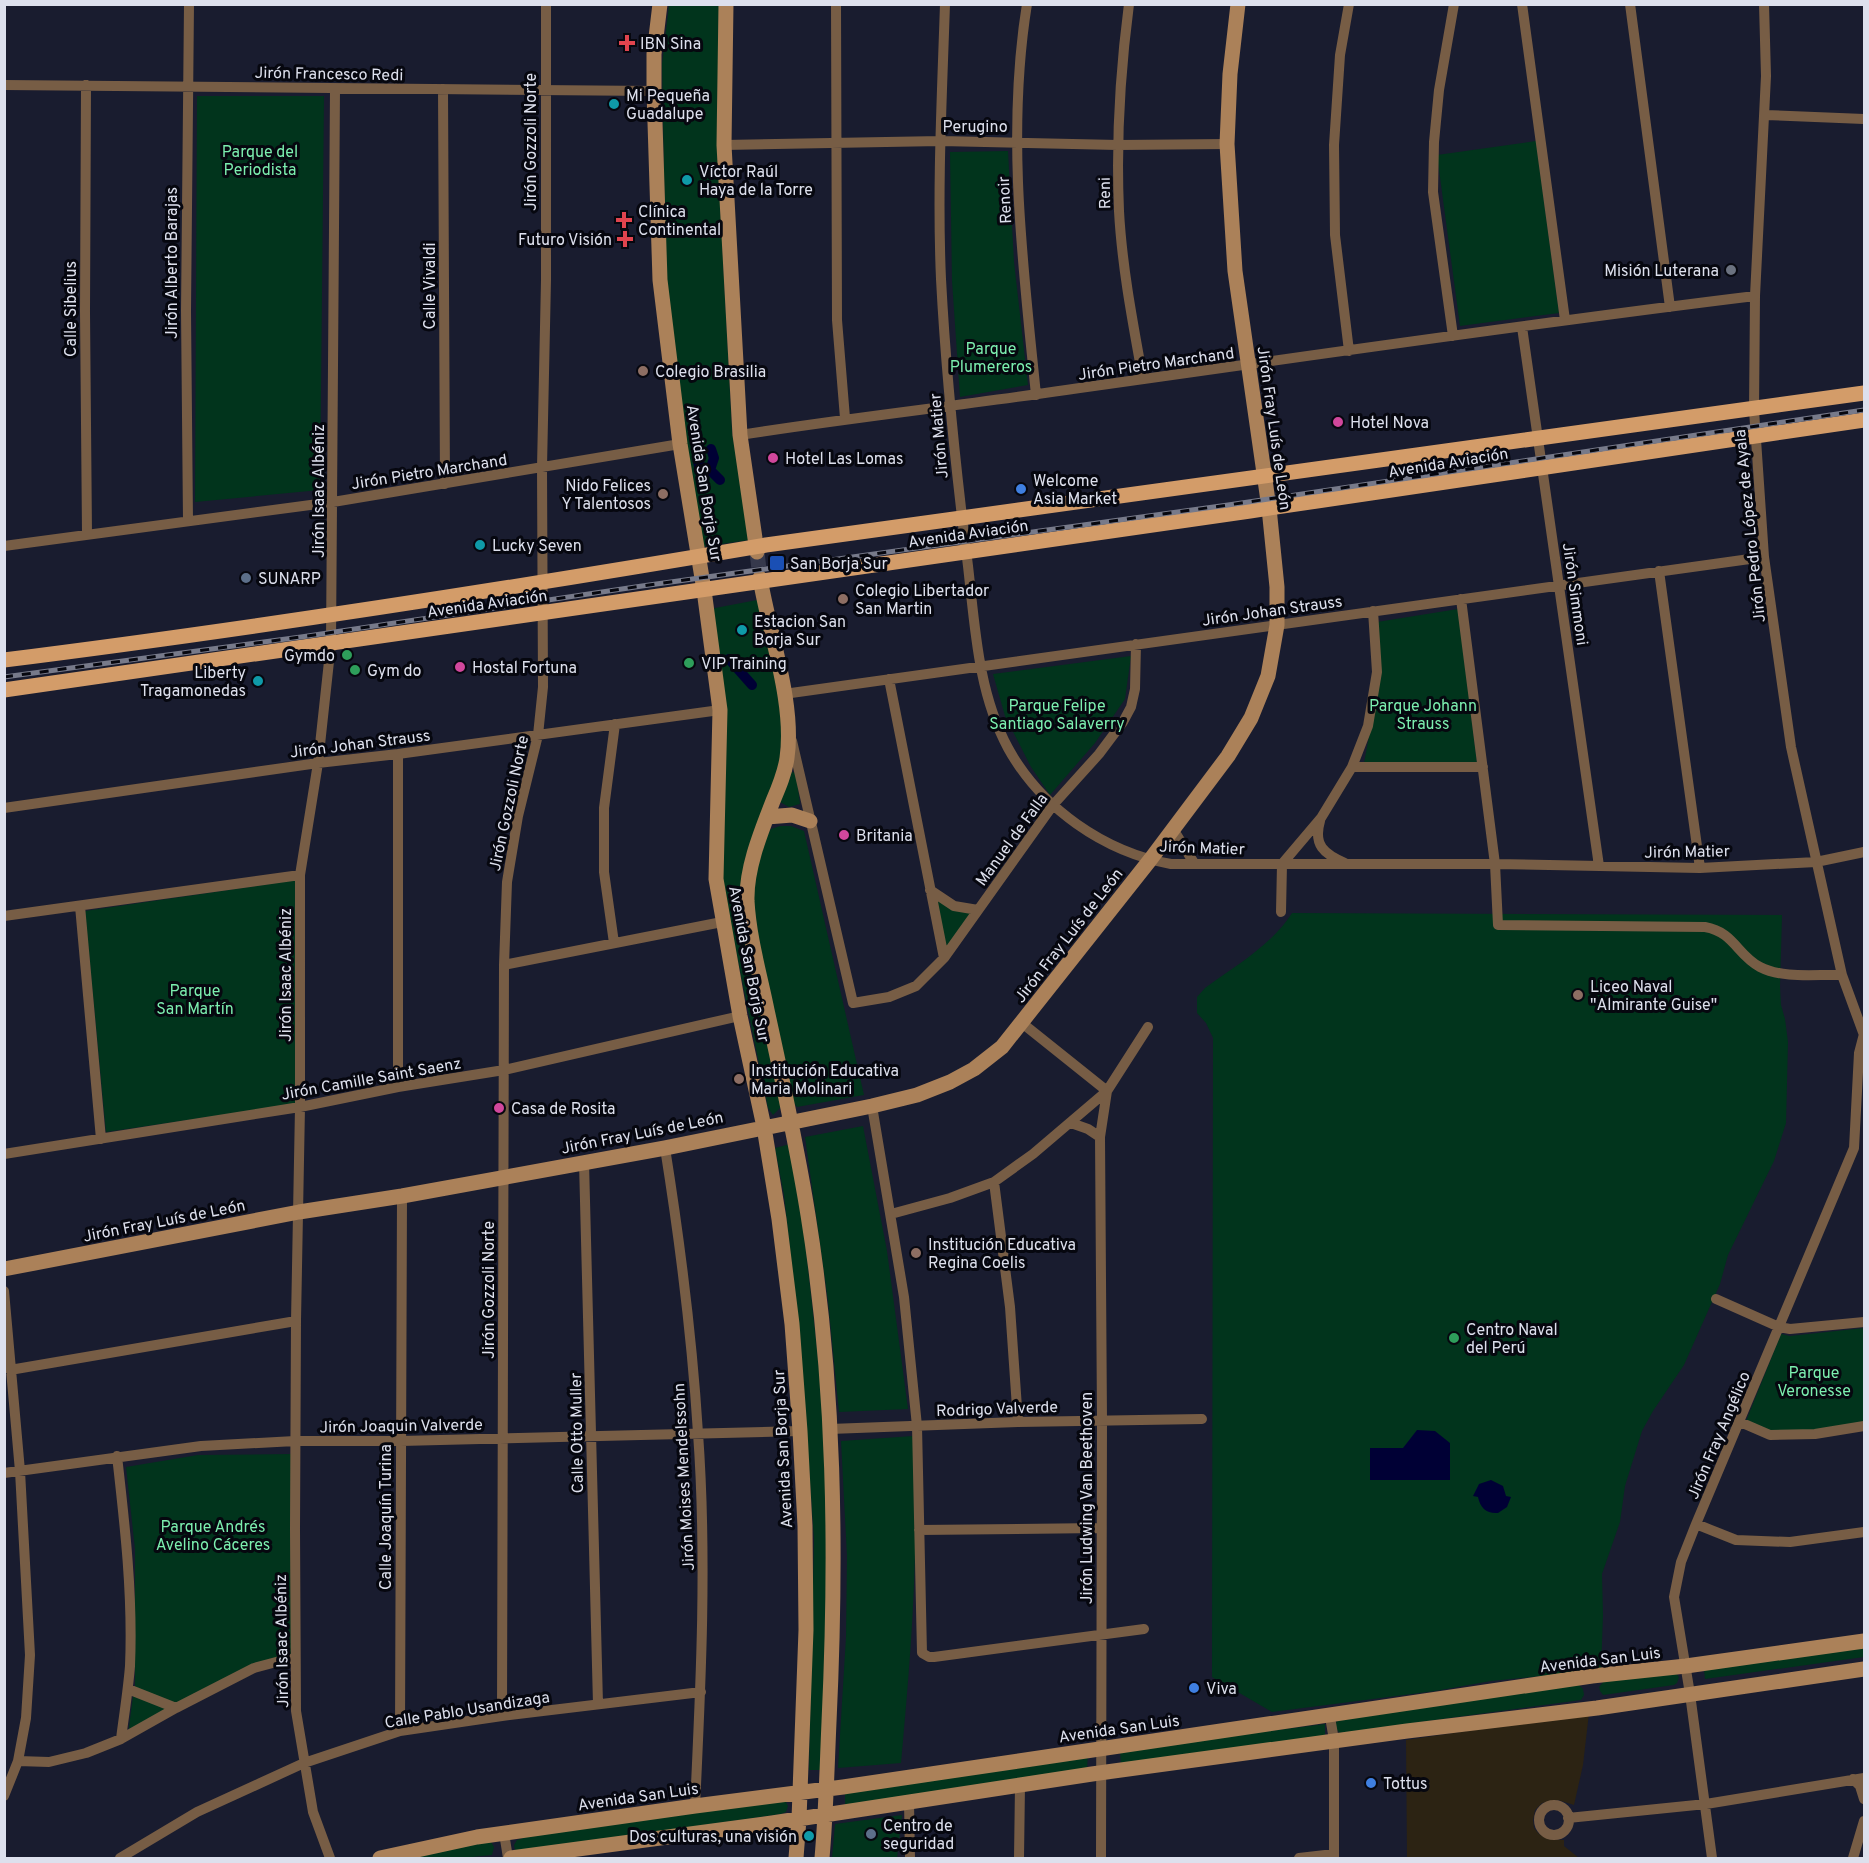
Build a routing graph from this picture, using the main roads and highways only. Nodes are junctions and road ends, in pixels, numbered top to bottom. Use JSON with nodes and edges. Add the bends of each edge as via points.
{"nodes":[{"id":1,"x":660,"y":4,"type":"edge"},
{"id":2,"x":726,"y":4,"type":"edge"},
{"id":3,"x":1238,"y":4,"type":"edge"},
{"id":4,"x":1864,"y":393,"type":"edge"},
{"id":5,"x":1864,"y":420,"type":"edge"},
{"id":6,"x":1264,"y":477,"type":"junction"},
{"id":7,"x":1269,"y":508,"type":"junction"},
{"id":8,"x":756,"y":549,"type":"junction"},
{"id":9,"x":698,"y":557,"type":"junction"},
{"id":10,"x":761,"y":580,"type":"junction"},
{"id":11,"x":704,"y":590,"type":"junction"},
{"id":12,"x":4,"y":660,"type":"edge"},
{"id":13,"x":4,"y":690,"type":"edge"},
{"id":14,"x":767,"y":817,"type":"junction"},
{"id":15,"x":810,"y":821,"type":"road end"},
{"id":16,"x":791,"y":1122,"type":"junction"},
{"id":17,"x":764,"y":1127,"type":"junction"},
{"id":18,"x":4,"y":1269,"type":"edge"},
{"id":19,"x":1864,"y":1641,"type":"edge"},
{"id":20,"x":1864,"y":1669,"type":"edge"},
{"id":21,"x":826,"y":1789,"type":"junction"},
{"id":22,"x":801,"y":1793,"type":"junction"},
{"id":23,"x":825,"y":1815,"type":"junction"},
{"id":24,"x":800,"y":1819,"type":"junction"},
{"id":25,"x":380,"y":1858,"type":"edge"},
{"id":26,"x":509,"y":1858,"type":"edge"},
{"id":27,"x":796,"y":1858,"type":"edge"},
{"id":28,"x":822,"y":1858,"type":"edge"}],
"edges":[{"from":1,"to":9,"type":"main road","name":"Avenida San Borja Sur","via":[[654,54],[660,280]]},
{"from":2,"to":8,"type":"main road","via":[[724,144],[740,435]]},
{"from":3,"to":6,"type":"main road","name":"Jirón Fray Luís de León","via":[[1227,144],[1235,271]]},
{"from":4,"to":6,"type":"main road","name":"Avenida Aviación"},
{"from":5,"to":7,"type":"main road","name":"Avenida Aviación"},
{"from":6,"to":7,"type":"main road","name":"Jirón Fray Luís de León"},
{"from":6,"to":8,"type":"main road","name":"Avenida Aviación"},
{"from":7,"to":10,"type":"main road","name":"Avenida Aviación"},
{"from":7,"to":16,"type":"main road","name":"Jirón Fray Luís de León","via":[[1277,587],[1268,676],[1251,718],[1228,756],[1150,860],[1002,1047],[974,1069],[917,1095]]},
{"from":8,"to":9,"type":"main road","name":"Avenida Aviación"},
{"from":9,"to":11,"type":"main road","name":"Avenida San Borja Sur"},
{"from":9,"to":12,"type":"main road","name":"Avenida Aviación","via":[[332,615]]},
{"from":10,"to":11,"type":"main road","name":"Avenida Aviación"},
{"from":10,"to":14,"type":"main road","name":"Avenida San Borja Sur","via":[[784,694],[788,754]]},
{"from":11,"to":13,"type":"main road","name":"Avenida Aviación"},
{"from":11,"to":17,"type":"main road","name":"Avenida San Borja Sur","via":[[720,710],[716,879]]},
{"from":14,"to":15,"type":"main road","via":[[792,815]]},
{"from":14,"to":16,"type":"main road","name":"Avenida San Borja Sur","via":[[749,878],[747,900]]},
{"from":16,"to":17,"type":"main road","name":"Jirón Fray Luís de León"},
{"from":16,"to":21,"type":"main road","name":"Avenida San Borja Sur","via":[[815,1266],[830,1429],[834,1595]]},
{"from":17,"to":18,"type":"main road","name":"Jirón Fray Luís de León"},
{"from":17,"to":22,"type":"main road","name":"Avenida San Borja Sur","via":[[791,1313],[800,1431],[806,1630]]},
{"from":19,"to":21,"type":"main road","name":"Avenida San Luis","via":[[1592,1676]]},
{"from":20,"to":23,"type":"main road","via":[[1597,1708],[1334,1740]]},
{"from":21,"to":22,"type":"main road","name":"Avenida San Luis"},
{"from":21,"to":23,"type":"main road","name":"Avenida San Borja Sur"},
{"from":22,"to":24,"type":"main road","name":"Avenida San Borja Sur"},
{"from":22,"to":25,"type":"main road","name":"Avenida San Luis","via":[[504,1833]]},
{"from":23,"to":24,"type":"main road"},
{"from":23,"to":28,"type":"main road","name":"Avenida San Borja Sur"},
{"from":24,"to":26,"type":"main road"},
{"from":24,"to":27,"type":"main road","name":"Avenida San Borja Sur"}]}
